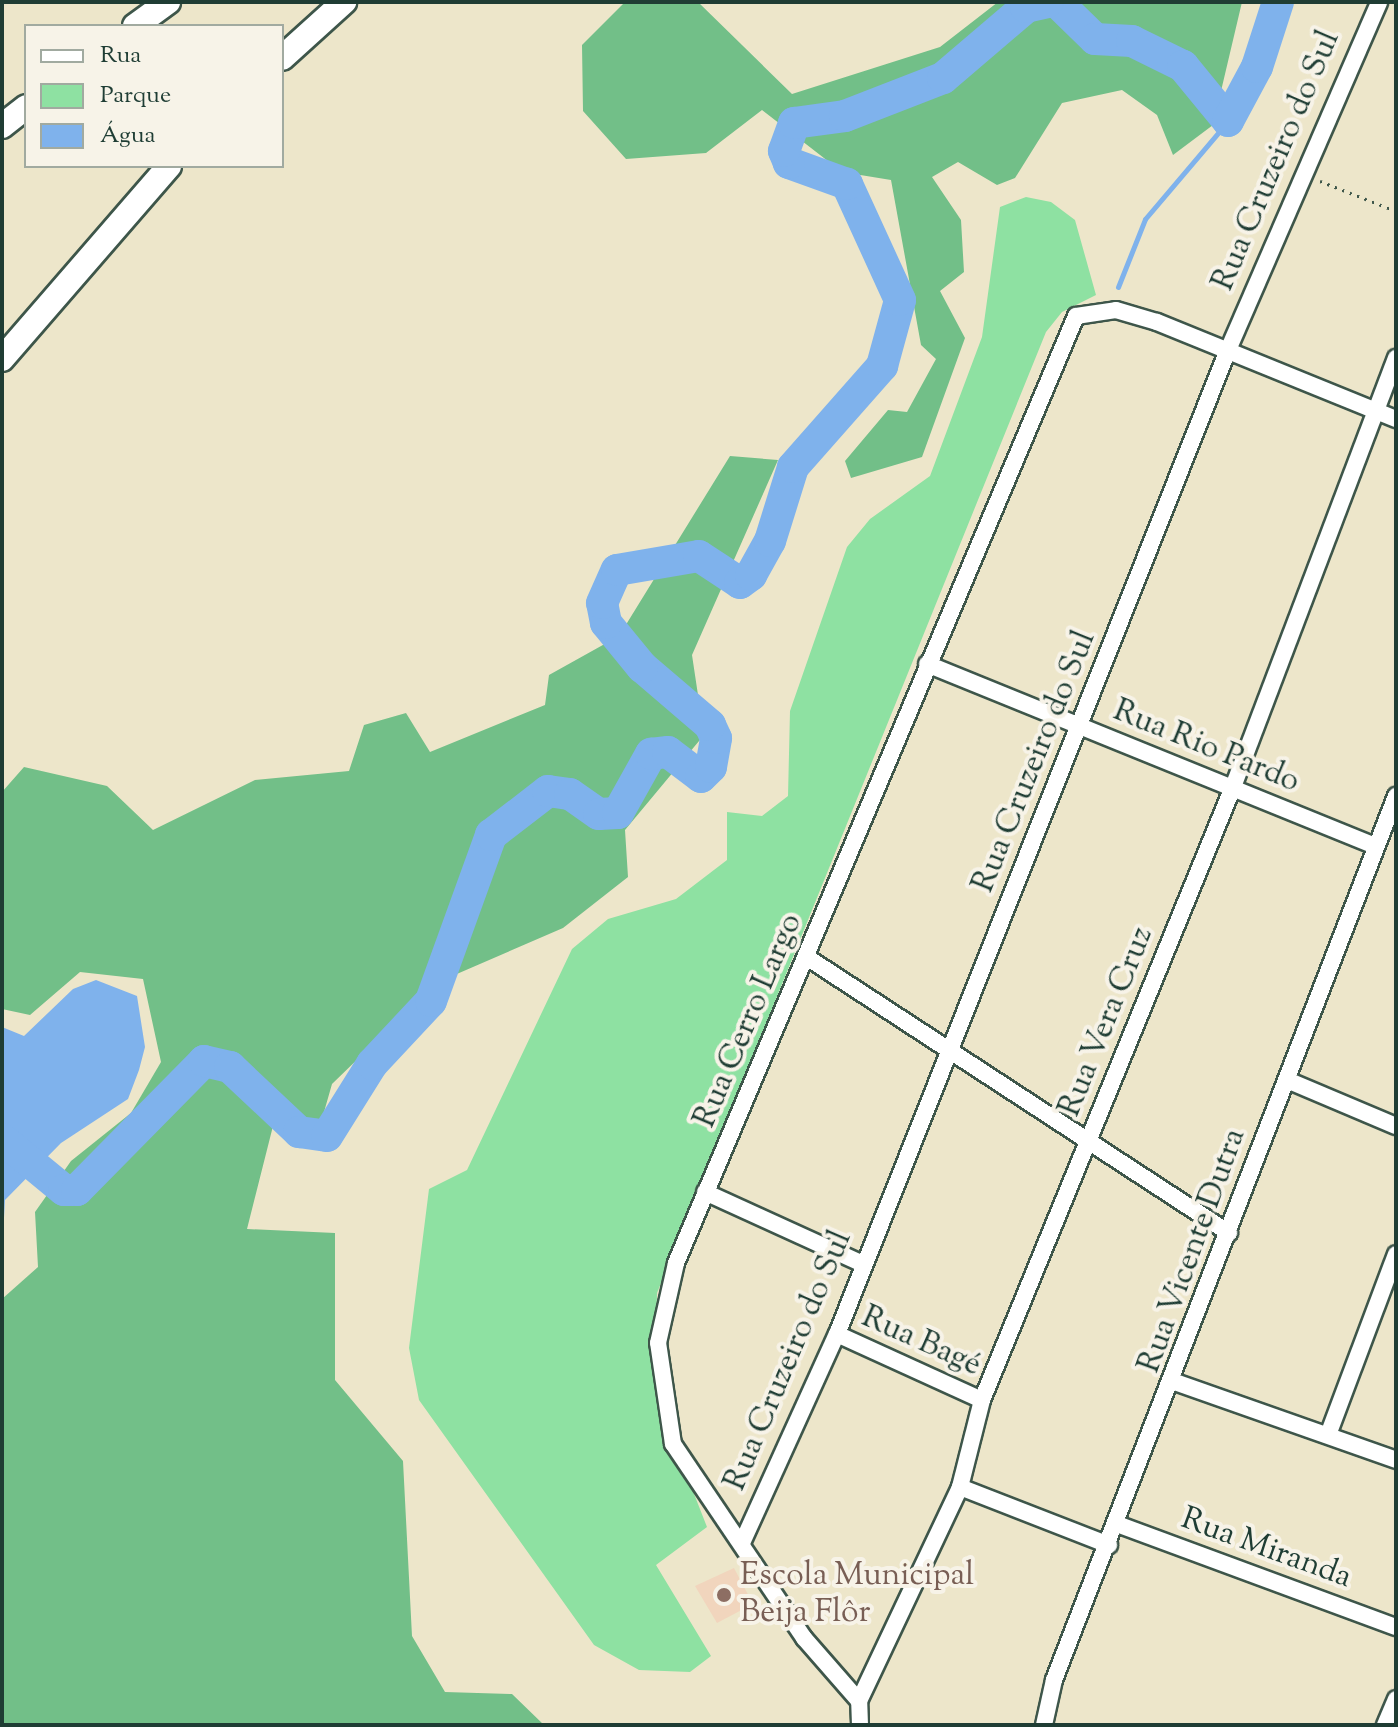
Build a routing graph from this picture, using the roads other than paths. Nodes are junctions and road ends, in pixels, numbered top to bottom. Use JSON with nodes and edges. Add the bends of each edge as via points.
{"nodes":[{"id":1,"x":168,"y":2,"type":"edge"},
{"id":2,"x":344,"y":2,"type":"edge"},
{"id":3,"x":1379,"y":2,"type":"edge"},
{"id":4,"x":138,"y":24,"type":"edge"},
{"id":5,"x":284,"y":56,"type":"edge"},
{"id":6,"x":24,"y":109,"type":"edge"},
{"id":7,"x":2,"y":126,"type":"edge"},
{"id":8,"x":167,"y":168,"type":"edge"},
{"id":9,"x":1228,"y":350,"type":"junction"},
{"id":10,"x":1396,"y":358,"type":"edge"},
{"id":11,"x":2,"y":359,"type":"edge"},
{"id":12,"x":1374,"y":410,"type":"junction"},
{"id":13,"x":1396,"y":419,"type":"edge"},
{"id":14,"x":927,"y":664,"type":"junction"},
{"id":15,"x":1081,"y":726,"type":"junction"},
{"id":16,"x":1233,"y":787,"type":"junction"},
{"id":17,"x":1396,"y":796,"type":"edge"},
{"id":18,"x":1375,"y":846,"type":"junction"},
{"id":19,"x":808,"y":958,"type":"junction"},
{"id":20,"x":947,"y":1053,"type":"junction"},
{"id":21,"x":1287,"y":1080,"type":"junction"},
{"id":22,"x":1396,"y":1126,"type":"edge"},
{"id":23,"x":1087,"y":1146,"type":"junction"},
{"id":24,"x":705,"y":1192,"type":"junction"},
{"id":25,"x":1229,"y":1233,"type":"junction"},
{"id":26,"x":1396,"y":1254,"type":"edge"},
{"id":27,"x":861,"y":1263,"type":"junction"},
{"id":28,"x":837,"y":1334,"type":"junction"},
{"id":29,"x":1175,"y":1382,"type":"junction"},
{"id":30,"x":982,"y":1400,"type":"junction"},
{"id":31,"x":1328,"y":1435,"type":"junction"},
{"id":32,"x":1396,"y":1460,"type":"edge"},
{"id":33,"x":960,"y":1487,"type":"junction"},
{"id":34,"x":1117,"y":1524,"type":"junction"},
{"id":35,"x":742,"y":1543,"type":"junction"},
{"id":36,"x":1109,"y":1545,"type":"junction"},
{"id":37,"x":1396,"y":1627,"type":"edge"},
{"id":38,"x":1396,"y":1699,"type":"edge"},
{"id":39,"x":859,"y":1701,"type":"junction"},
{"id":40,"x":860,"y":1725,"type":"edge"},
{"id":41,"x":1044,"y":1725,"type":"edge"},
{"id":42,"x":1385,"y":1725,"type":"edge"}],
"edges":[{"from":1,"to":4,"type":"highway"},
{"from":2,"to":5,"type":"highway"},
{"from":3,"to":9,"type":"street","name":"Rua Cruzeiro do Sul"},
{"from":6,"to":7,"type":"highway"},
{"from":8,"to":11,"type":"highway"},
{"from":9,"to":12,"type":"street"},
{"from":9,"to":14,"type":"street","name":"Rua Cerro Largo","via":[[1116,310],[1076,316]]},
{"from":9,"to":15,"type":"street","name":"Rua Cruzeiro do Sul"},
{"from":10,"to":12,"type":"street","name":"Rua Vera Cruz"},
{"from":12,"to":13,"type":"street"},
{"from":12,"to":16,"type":"street","name":"Rua Vera Cruz"},
{"from":14,"to":15,"type":"street","name":"Rua Rio Pardo"},
{"from":14,"to":19,"type":"street","name":"Rua Cerro Largo"},
{"from":15,"to":16,"type":"street","name":"Rua Rio Pardo"},
{"from":15,"to":20,"type":"street","name":"Rua Cruzeiro do Sul"},
{"from":16,"to":18,"type":"street","name":"Rua Rio Pardo"},
{"from":16,"to":23,"type":"street","name":"Rua Vera Cruz"},
{"from":17,"to":18,"type":"street","name":"Rua Vicente Dutra"},
{"from":18,"to":21,"type":"street","name":"Rua Vicente Dutra"},
{"from":19,"to":20,"type":"street"},
{"from":19,"to":24,"type":"street","name":"Rua Cerro Largo"},
{"from":20,"to":23,"type":"street"},
{"from":20,"to":27,"type":"street","name":"Rua Cruzeiro do Sul"},
{"from":21,"to":22,"type":"street"},
{"from":21,"to":25,"type":"street","name":"Rua Vicente Dutra"},
{"from":23,"to":25,"type":"street"},
{"from":23,"to":30,"type":"street","name":"Rua Vera Cruz"},
{"from":24,"to":27,"type":"street"},
{"from":24,"to":35,"type":"street","name":"Rua Cerro Largo","via":[[664,1301],[662,1400],[673,1444]]},
{"from":25,"to":29,"type":"street","name":"Rua Vicente Dutra"},
{"from":26,"to":31,"type":"street"},
{"from":27,"to":28,"type":"street","name":"Rua Cruzeiro do Sul"},
{"from":28,"to":30,"type":"street","name":"Rua Bagé"},
{"from":28,"to":35,"type":"street","name":"Rua Cruzeiro do Sul"},
{"from":29,"to":31,"type":"street"},
{"from":29,"to":34,"type":"street","name":"Rua Vicente Dutra"},
{"from":30,"to":33,"type":"street","name":"Rua Vera Cruz"},
{"from":31,"to":32,"type":"street"},
{"from":33,"to":36,"type":"street"},
{"from":33,"to":39,"type":"street","name":"Rua Vera Cruz"},
{"from":34,"to":36,"type":"street","name":"Rua Vicente Dutra"},
{"from":34,"to":37,"type":"street","name":"Rua Miranda"},
{"from":35,"to":39,"type":"street","name":"Rua Cerro Largo","via":[[804,1638]]},
{"from":36,"to":41,"type":"street","name":"Rua Vicente Dutra"},
{"from":38,"to":42,"type":"street"},
{"from":39,"to":40,"type":"street"}]}
